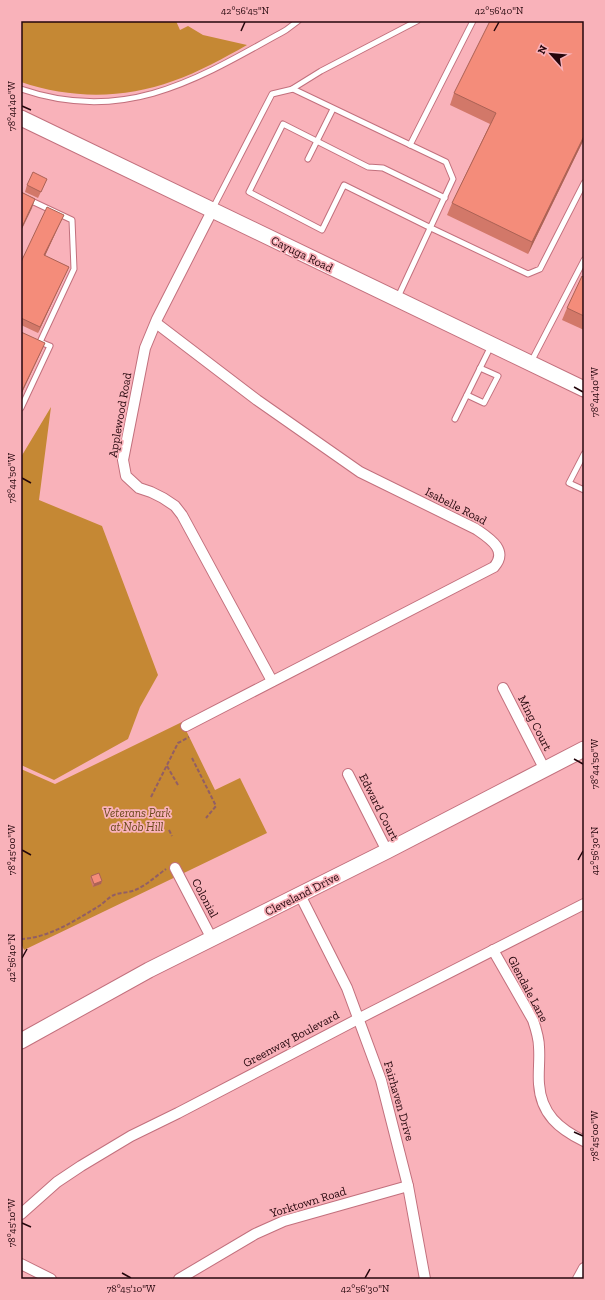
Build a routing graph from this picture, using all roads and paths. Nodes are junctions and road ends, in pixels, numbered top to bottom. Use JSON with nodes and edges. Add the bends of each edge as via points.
{"nodes":[{"id":1,"x":298,"y":21,"type":"edge"},
{"id":2,"x":417,"y":21,"type":"edge"},
{"id":3,"x":472,"y":21,"type":"edge"},
{"id":4,"x":21,"y":89,"type":"edge"},
{"id":5,"x":292,"y":89,"type":"junction"},
{"id":6,"x":334,"y":109,"type":"junction"},
{"id":7,"x":21,"y":118,"type":"edge"},
{"id":8,"x":317,"y":141,"type":"junction"},
{"id":9,"x":410,"y":146,"type":"junction"},
{"id":10,"x":308,"y":159,"type":"dead end"},
{"id":11,"x":584,"y":183,"type":"edge"},
{"id":12,"x":21,"y":196,"type":"edge"},
{"id":13,"x":445,"y":198,"type":"junction"},
{"id":14,"x":212,"y":211,"type":"junction"},
{"id":15,"x":430,"y":228,"type":"junction"},
{"id":16,"x":584,"y":260,"type":"edge"},
{"id":17,"x":397,"y":300,"type":"junction"},
{"id":18,"x":156,"y":323,"type":"junction"},
{"id":19,"x":34,"y":339,"type":"edge"},
{"id":20,"x":40,"y":342,"type":"junction"},
{"id":21,"x":491,"y":345,"type":"junction"},
{"id":22,"x":530,"y":363,"type":"junction"},
{"id":23,"x":480,"y":368,"type":"junction"},
{"id":24,"x":584,"y":389,"type":"edge"},
{"id":25,"x":467,"y":395,"type":"junction"},
{"id":26,"x":21,"y":408,"type":"edge"},
{"id":27,"x":455,"y":419,"type":"dead end"},
{"id":28,"x":584,"y":454,"type":"edge"},
{"id":29,"x":584,"y":490,"type":"edge"},
{"id":30,"x":272,"y":681,"type":"junction"},
{"id":31,"x":503,"y":688,"type":"dead end"},
{"id":32,"x":186,"y":726,"type":"dead end"},
{"id":33,"x":189,"y":737,"type":"dead end"},
{"id":34,"x":584,"y":749,"type":"edge"},
{"id":35,"x":192,"y":758,"type":"dead end"},
{"id":36,"x":167,"y":766,"type":"junction"},
{"id":37,"x":545,"y":770,"type":"junction"},
{"id":38,"x":348,"y":774,"type":"dead end"},
{"id":39,"x":178,"y":785,"type":"dead end"},
{"id":40,"x":152,"y":797,"type":"dead end"},
{"id":41,"x":206,"y":818,"type":"dead end"},
{"id":42,"x":170,"y":830,"type":"dead end"},
{"id":43,"x":172,"y":836,"type":"dead end"},
{"id":44,"x":387,"y":851,"type":"junction"},
{"id":45,"x":171,"y":869,"type":"joint"},
{"id":46,"x":300,"y":896,"type":"junction"},
{"id":47,"x":584,"y":904,"type":"edge"},
{"id":48,"x":21,"y":939,"type":"edge"},
{"id":49,"x":212,"y":939,"type":"junction"},
{"id":50,"x":492,"y":950,"type":"junction"},
{"id":51,"x":358,"y":1019,"type":"junction"},
{"id":52,"x":21,"y":1041,"type":"edge"},
{"id":53,"x":584,"y":1141,"type":"edge"},
{"id":54,"x":408,"y":1186,"type":"junction"},
{"id":55,"x":21,"y":1214,"type":"edge"},
{"id":56,"x":21,"y":1264,"type":"edge"},
{"id":57,"x":584,"y":1268,"type":"edge"},
{"id":58,"x":51,"y":1279,"type":"edge"},
{"id":59,"x":179,"y":1279,"type":"edge"},
{"id":60,"x":425,"y":1279,"type":"edge"},
{"id":61,"x":578,"y":1279,"type":"edge"}],
"edges":[{"from":1,"to":4,"type":"lane","via":[[206,73],[178,86],[142,97],[86,102],[49,97]]},
{"from":2,"to":5,"type":"lane"},
{"from":3,"to":9,"type":"lane"},
{"from":5,"to":6,"type":"lane"},
{"from":5,"to":14,"type":"lane","via":[[272,94]]},
{"from":6,"to":8,"type":"lane"},
{"from":6,"to":9,"type":"lane"},
{"from":7,"to":14,"type":"street","name":"Cayuga Road"},
{"from":8,"to":10,"type":"lane"},
{"from":8,"to":13,"type":"lane","via":[[368,167],[383,168]]},
{"from":8,"to":15,"type":"lane","via":[[284,124],[249,192],[322,230],[344,185]]},
{"from":9,"to":13,"type":"lane","via":[[446,162],[453,179]]},
{"from":11,"to":15,"type":"lane","via":[[540,269],[528,274]]},
{"from":12,"to":20,"type":"lane","via":[[72,220],[74,269]]},
{"from":13,"to":15,"type":"lane"},
{"from":14,"to":17,"type":"street","name":"Cayuga Road"},
{"from":14,"to":18,"type":"street","name":"Applewood Road"},
{"from":15,"to":17,"type":"lane"},
{"from":16,"to":22,"type":"lane"},
{"from":17,"to":21,"type":"street","name":"Cayuga Road"},
{"from":18,"to":30,"type":"street","name":"Applewood Road","via":[[145,348],[123,460],[126,476],[139,488],[164,498],[182,515]]},
{"from":18,"to":30,"type":"street","name":"Isabelle Road","via":[[257,400],[360,472],[476,529],[499,550],[500,557],[494,567]]},
{"from":19,"to":20,"type":"lane"},
{"from":20,"to":26,"type":"lane","via":[[50,346]]},
{"from":21,"to":22,"type":"street","name":"Cayuga Road"},
{"from":21,"to":23,"type":"lane"},
{"from":22,"to":24,"type":"street","name":"Cayuga Road"},
{"from":23,"to":25,"type":"lane"},
{"from":23,"to":25,"type":"lane","via":[[498,376],[484,403]]},
{"from":25,"to":27,"type":"lane"},
{"from":28,"to":29,"type":"lane","via":[[569,482]]},
{"from":30,"to":32,"type":"street","name":"Isabelle Road"},
{"from":31,"to":37,"type":"street","name":"Ming Court"},
{"from":33,"to":36,"type":"path","via":[[178,743]]},
{"from":34,"to":37,"type":"street","name":"Cleveland Drive"},
{"from":35,"to":41,"type":"path","via":[[216,806]]},
{"from":36,"to":39,"type":"path"},
{"from":36,"to":40,"type":"path"},
{"from":37,"to":44,"type":"street","name":"Cleveland Drive"},
{"from":38,"to":44,"type":"street","name":"Edward Court"},
{"from":42,"to":43,"type":"path"},
{"from":44,"to":46,"type":"street","name":"Cleveland Drive"},
{"from":45,"to":48,"type":"path","via":[[137,889],[114,895],[58,929],[44,935]]},
{"from":45,"to":49,"type":"street","name":"Colonial"},
{"from":46,"to":49,"type":"street","name":"Cleveland Drive"},
{"from":46,"to":51,"type":"street","name":"Fairhaven Drive","via":[[347,988]]},
{"from":47,"to":50,"type":"street","name":"Greenway Boulevard"},
{"from":49,"to":52,"type":"street","name":"Cleveland Drive","via":[[149,970]]},
{"from":50,"to":51,"type":"street","name":"Greenway Boulevard"},
{"from":50,"to":53,"type":"street","name":"Glendale Lane","via":[[533,1020],[539,1046],[539,1085],[549,1115],[567,1132]]},
{"from":51,"to":54,"type":"street","name":"Fairhaven Drive","via":[[381,1080]]},
{"from":51,"to":55,"type":"street","name":"Greenway Boulevard","via":[[131,1136],[57,1182]]},
{"from":54,"to":59,"type":"street","name":"Yorktown Road","via":[[284,1221],[255,1234]]},
{"from":54,"to":60,"type":"street","name":"Fairhaven Drive"},
{"from":56,"to":58,"type":"street"},
{"from":57,"to":61,"type":"street"}]}
